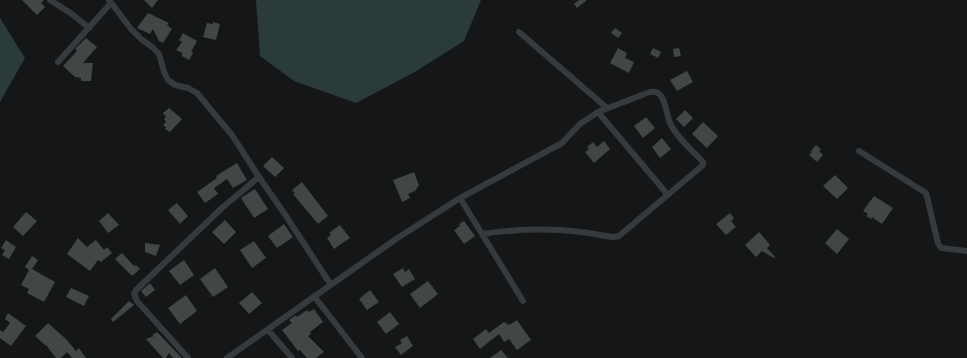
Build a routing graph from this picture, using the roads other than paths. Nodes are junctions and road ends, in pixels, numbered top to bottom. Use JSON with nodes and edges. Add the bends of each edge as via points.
{"nodes":[{"id":1,"x":50,"y":0,"type":"edge"},
{"id":2,"x":110,"y":2,"type":"edge"},
{"id":3,"x":88,"y":28,"type":"junction"},
{"id":4,"x":519,"y":32,"type":"dead end"},
{"id":5,"x":58,"y":62,"type":"dead end"},
{"id":6,"x":607,"y":108,"type":"junction"},
{"id":7,"x":598,"y":112,"type":"junction"},
{"id":8,"x":859,"y":151,"type":"dead end"},
{"id":9,"x":259,"y":177,"type":"junction"},
{"id":10,"x":668,"y":195,"type":"junction"},
{"id":11,"x":460,"y":198,"type":"junction"},
{"id":12,"x":482,"y":234,"type":"junction"},
{"id":13,"x":967,"y":252,"type":"edge"},
{"id":14,"x":331,"y":285,"type":"junction"},
{"id":15,"x":314,"y":296,"type":"junction"},
{"id":16,"x":523,"y":302,"type":"dead end"},
{"id":17,"x":268,"y":330,"type":"junction"},
{"id":18,"x":188,"y":358,"type":"edge"},
{"id":19,"x":227,"y":358,"type":"edge"},
{"id":20,"x":292,"y":358,"type":"edge"},
{"id":21,"x":362,"y":358,"type":"edge"}],
"edges":[{"from":1,"to":3,"type":"street"},
{"from":2,"to":3,"type":"street"},
{"from":2,"to":9,"type":"street","via":[[131,29],[159,54],[168,80],[197,93],[206,102],[232,135]]},
{"from":3,"to":5,"type":"street"},
{"from":4,"to":6,"type":"street"},
{"from":6,"to":7,"type":"street"},
{"from":6,"to":10,"type":"street","via":[[646,93],[659,93],[663,98],[674,130],[703,164]]},
{"from":7,"to":10,"type":"street"},
{"from":7,"to":11,"type":"street","via":[[580,124],[562,143]]},
{"from":8,"to":13,"type":"street","via":[[926,193],[941,248]]},
{"from":9,"to":14,"type":"street"},
{"from":9,"to":18,"type":"street","via":[[223,207],[134,294],[137,301]]},
{"from":10,"to":12,"type":"street","via":[[620,236],[544,229],[506,230]]},
{"from":11,"to":12,"type":"street"},
{"from":11,"to":14,"type":"street"},
{"from":12,"to":16,"type":"street"},
{"from":14,"to":15,"type":"street"},
{"from":15,"to":17,"type":"street"},
{"from":15,"to":21,"type":"street"},
{"from":17,"to":19,"type":"street"},
{"from":17,"to":20,"type":"street"}]}
